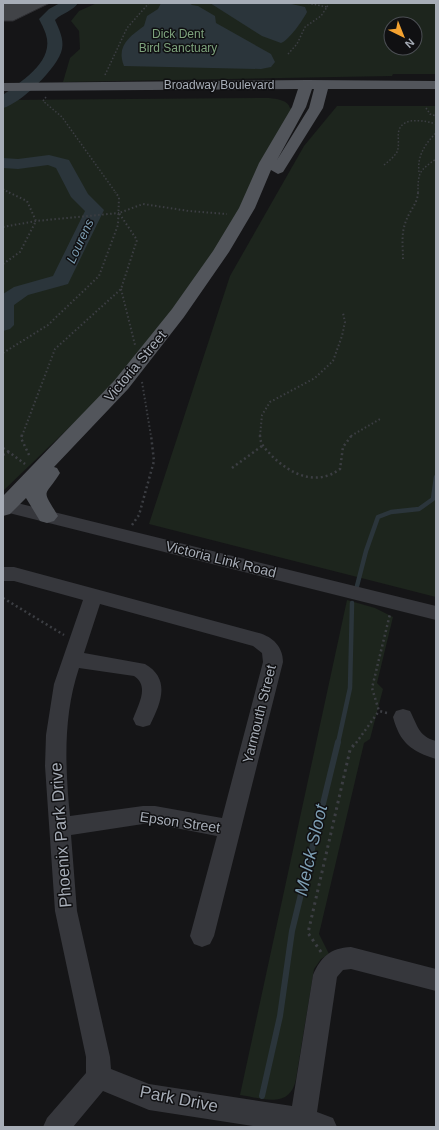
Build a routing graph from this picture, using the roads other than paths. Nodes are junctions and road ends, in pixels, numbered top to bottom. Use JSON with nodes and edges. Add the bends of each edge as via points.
{"nodes":[{"id":1,"x":436,"y":85,"type":"edge"},
{"id":2,"x":305,"y":89,"type":"junction"},
{"id":3,"x":321,"y":89,"type":"junction"},
{"id":4,"x":8,"y":91,"type":"edge"},
{"id":5,"x":50,"y":91,"type":"junction"},
{"id":6,"x":436,"y":94,"type":"edge"},
{"id":7,"x":245,"y":211,"type":"junction"},
{"id":8,"x":75,"y":434,"type":"junction"},
{"id":9,"x":4,"y":508,"type":"edge"},
{"id":10,"x":47,"y":516,"type":"junction"},
{"id":11,"x":3,"y":574,"type":"edge"},
{"id":12,"x":94,"y":596,"type":"junction"},
{"id":13,"x":436,"y":613,"type":"edge"},
{"id":14,"x":75,"y":651,"type":"junction"},
{"id":15,"x":403,"y":717,"type":"road end"},
{"id":16,"x":143,"y":719,"type":"dead end"},
{"id":17,"x":436,"y":750,"type":"edge"},
{"id":18,"x":60,"y":827,"type":"junction"},
{"id":19,"x":230,"y":829,"type":"junction"},
{"id":20,"x":202,"y":936,"type":"dead end"},
{"id":21,"x":436,"y":980,"type":"edge"},
{"id":22,"x":99,"y":1077,"type":"junction"},
{"id":23,"x":310,"y":1125,"type":"edge"},
{"id":24,"x":56,"y":1127,"type":"edge"}],
"edges":[{"from":1,"to":3,"type":"main road","name":"Broadway Boulevard"},
{"from":2,"to":3,"type":"main road","name":"Broadway Boulevard"},
{"from":2,"to":5,"type":"main road","name":"Broadway Boulevard"},
{"from":2,"to":5,"type":"main road","name":"Broadway Boulevard","via":[[103,86]]},
{"from":2,"to":7,"type":"main road","name":"Victoria Street","via":[[299,107],[267,163]]},
{"from":3,"to":6,"type":"main road","name":"Broadway Boulevard"},
{"from":3,"to":7,"type":"main road","name":"Victoria Street","via":[[316,108],[299,138],[272,179]]},
{"from":4,"to":5,"type":"main road","name":"Broadway Boulevard"},
{"from":7,"to":8,"type":"main road","name":"Victoria Street","via":[[221,252],[178,313],[139,364]]},
{"from":8,"to":9,"type":"main road","name":"Victoria Street"},
{"from":8,"to":10,"type":"main road","via":[[69,448],[37,489],[34,497]]},
{"from":9,"to":10,"type":"street","name":"Victoria Link Road"},
{"from":10,"to":13,"type":"street","name":"Victoria Link Road"},
{"from":11,"to":12,"type":"street","name":"Yarmouth Street","via":[[14,574]]},
{"from":12,"to":14,"type":"street","name":"Phoenix Park Drive"},
{"from":12,"to":19,"type":"street","name":"Yarmouth Street","via":[[259,640],[272,650],[273,662]]},
{"from":14,"to":16,"type":"street","via":[[138,669],[152,679],[153,688]]},
{"from":14,"to":18,"type":"street","name":"Phoenix Park Drive","via":[[64,684],[56,735],[55,766]]},
{"from":15,"to":17,"type":"street","via":[[406,730],[416,742]]},
{"from":18,"to":19,"type":"street","name":"Epson Street","via":[[155,815]]},
{"from":18,"to":22,"type":"street","name":"Phoenix Park Drive","via":[[66,911],[98,1057]]},
{"from":19,"to":20,"type":"street","name":"Yarmouth Street"},
{"from":21,"to":23,"type":"street","via":[[351,958],[338,960],[330,965],[325,975]]},
{"from":22,"to":23,"type":"street","name":"Park Drive","via":[[149,1097]]},
{"from":22,"to":24,"type":"street"}]}
